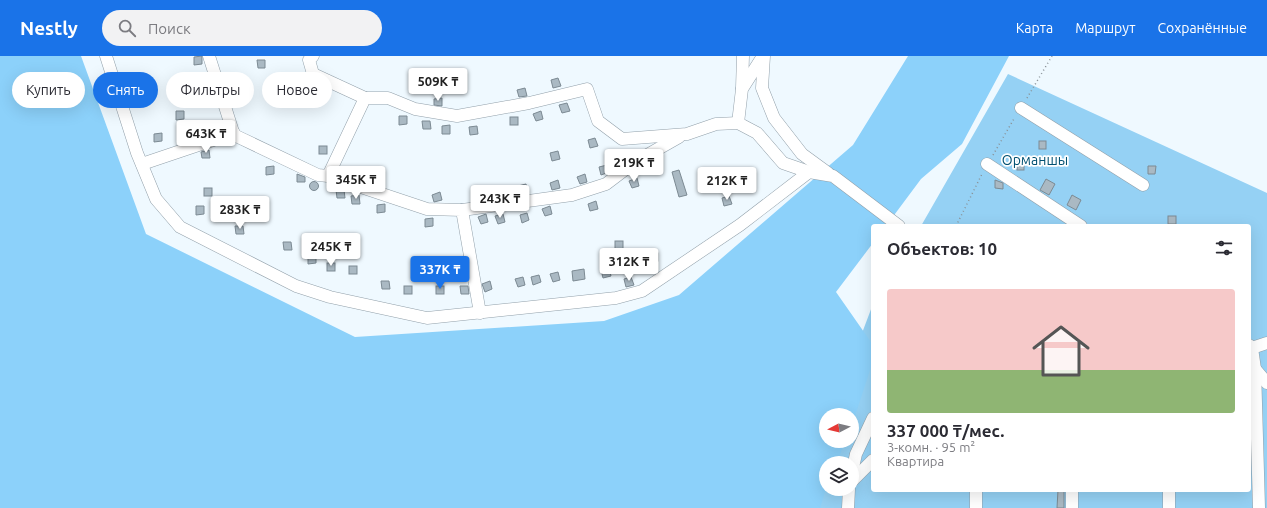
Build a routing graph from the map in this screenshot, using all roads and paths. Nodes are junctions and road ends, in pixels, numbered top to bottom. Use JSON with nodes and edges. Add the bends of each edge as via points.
{"nodes":[{"id":1,"x":106,"y":56,"type":"edge"},
{"id":2,"x":209,"y":56,"type":"edge"},
{"id":3,"x":313,"y":56,"type":"edge"},
{"id":4,"x":743,"y":56,"type":"edge"},
{"id":5,"x":763,"y":56,"type":"edge"},
{"id":6,"x":1052,"y":56,"type":"edge"},
{"id":7,"x":742,"y":90,"type":"junction"},
{"id":8,"x":365,"y":98,"type":"junction"},
{"id":9,"x":1021,"y":108,"type":"junction"},
{"id":10,"x":738,"y":123,"type":"junction"},
{"id":11,"x":234,"y":133,"type":"junction"},
{"id":12,"x":687,"y":134,"type":"junction"},
{"id":13,"x":142,"y":164,"type":"junction"},
{"id":14,"x":987,"y":164,"type":"junction"},
{"id":15,"x":809,"y":172,"type":"junction"},
{"id":16,"x":328,"y":176,"type":"junction"},
{"id":17,"x":833,"y":176,"type":"junction"},
{"id":18,"x":1143,"y":185,"type":"dead end"},
{"id":19,"x":462,"y":210,"type":"junction"},
{"id":20,"x":896,"y":224,"type":"edge"},
{"id":21,"x":957,"y":224,"type":"edge"},
{"id":22,"x":1078,"y":224,"type":"edge"},
{"id":23,"x":480,"y":313,"type":"junction"},
{"id":24,"x":1267,"y":343,"type":"edge"},
{"id":25,"x":1251,"y":346,"type":"edge"},
{"id":26,"x":1251,"y":351,"type":"edge"},
{"id":27,"x":1255,"y":369,"type":"junction"},
{"id":28,"x":1267,"y":383,"type":"edge"},
{"id":29,"x":871,"y":422,"type":"edge"},
{"id":30,"x":856,"y":456,"type":"edge"},
{"id":31,"x":871,"y":462,"type":"edge"},
{"id":32,"x":859,"y":474,"type":"edge"},
{"id":33,"x":976,"y":492,"type":"edge"},
{"id":34,"x":1072,"y":492,"type":"edge"},
{"id":35,"x":1169,"y":492,"type":"edge"},
{"id":36,"x":849,"y":496,"type":"edge"},
{"id":37,"x":848,"y":508,"type":"edge"},
{"id":38,"x":976,"y":508,"type":"edge"},
{"id":39,"x":1072,"y":508,"type":"edge"},
{"id":40,"x":1169,"y":508,"type":"edge"},
{"id":41,"x":1259,"y":508,"type":"edge"}],
"edges":[{"from":1,"to":13,"type":"street"},
{"from":2,"to":11,"type":"street"},
{"from":3,"to":8,"type":"street","via":[[309,60],[313,74]]},
{"from":4,"to":7,"type":"street"},
{"from":5,"to":7,"type":"street"},
{"from":5,"to":17,"type":"street","via":[[762,88],[774,118],[802,154]]},
{"from":6,"to":9,"type":"path"},
{"from":7,"to":10,"type":"street"},
{"from":8,"to":12,"type":"street","via":[[388,98],[415,109],[457,116],[529,103],[586,89],[598,122],[622,139]]},
{"from":8,"to":16,"type":"street"},
{"from":9,"to":14,"type":"path"},
{"from":9,"to":18,"type":"street"},
{"from":10,"to":12,"type":"street","via":[[716,124]]},
{"from":10,"to":15,"type":"street","via":[[757,133],[783,163]]},
{"from":11,"to":13,"type":"street"},
{"from":11,"to":16,"type":"street","via":[[318,175]]},
{"from":12,"to":19,"type":"street","via":[[668,141],[606,184],[572,194]]},
{"from":13,"to":23,"type":"street","via":[[156,199],[180,227],[296,286],[330,298],[427,318]]},
{"from":14,"to":21,"type":"path"},
{"from":14,"to":22,"type":"street"},
{"from":15,"to":17,"type":"street"},
{"from":15,"to":23,"type":"street","via":[[740,225],[642,291],[616,298]]},
{"from":16,"to":19,"type":"street","via":[[427,209]]},
{"from":17,"to":20,"type":"street"},
{"from":19,"to":23,"type":"street"},
{"from":24,"to":25,"type":"street"},
{"from":26,"to":27,"type":"street"},
{"from":27,"to":28,"type":"street"},
{"from":27,"to":41,"type":"street"},
{"from":29,"to":30,"type":"street"},
{"from":31,"to":32,"type":"street"},
{"from":33,"to":38,"type":"street"},
{"from":34,"to":39,"type":"street"},
{"from":35,"to":40,"type":"street"},
{"from":36,"to":37,"type":"street"}]}
